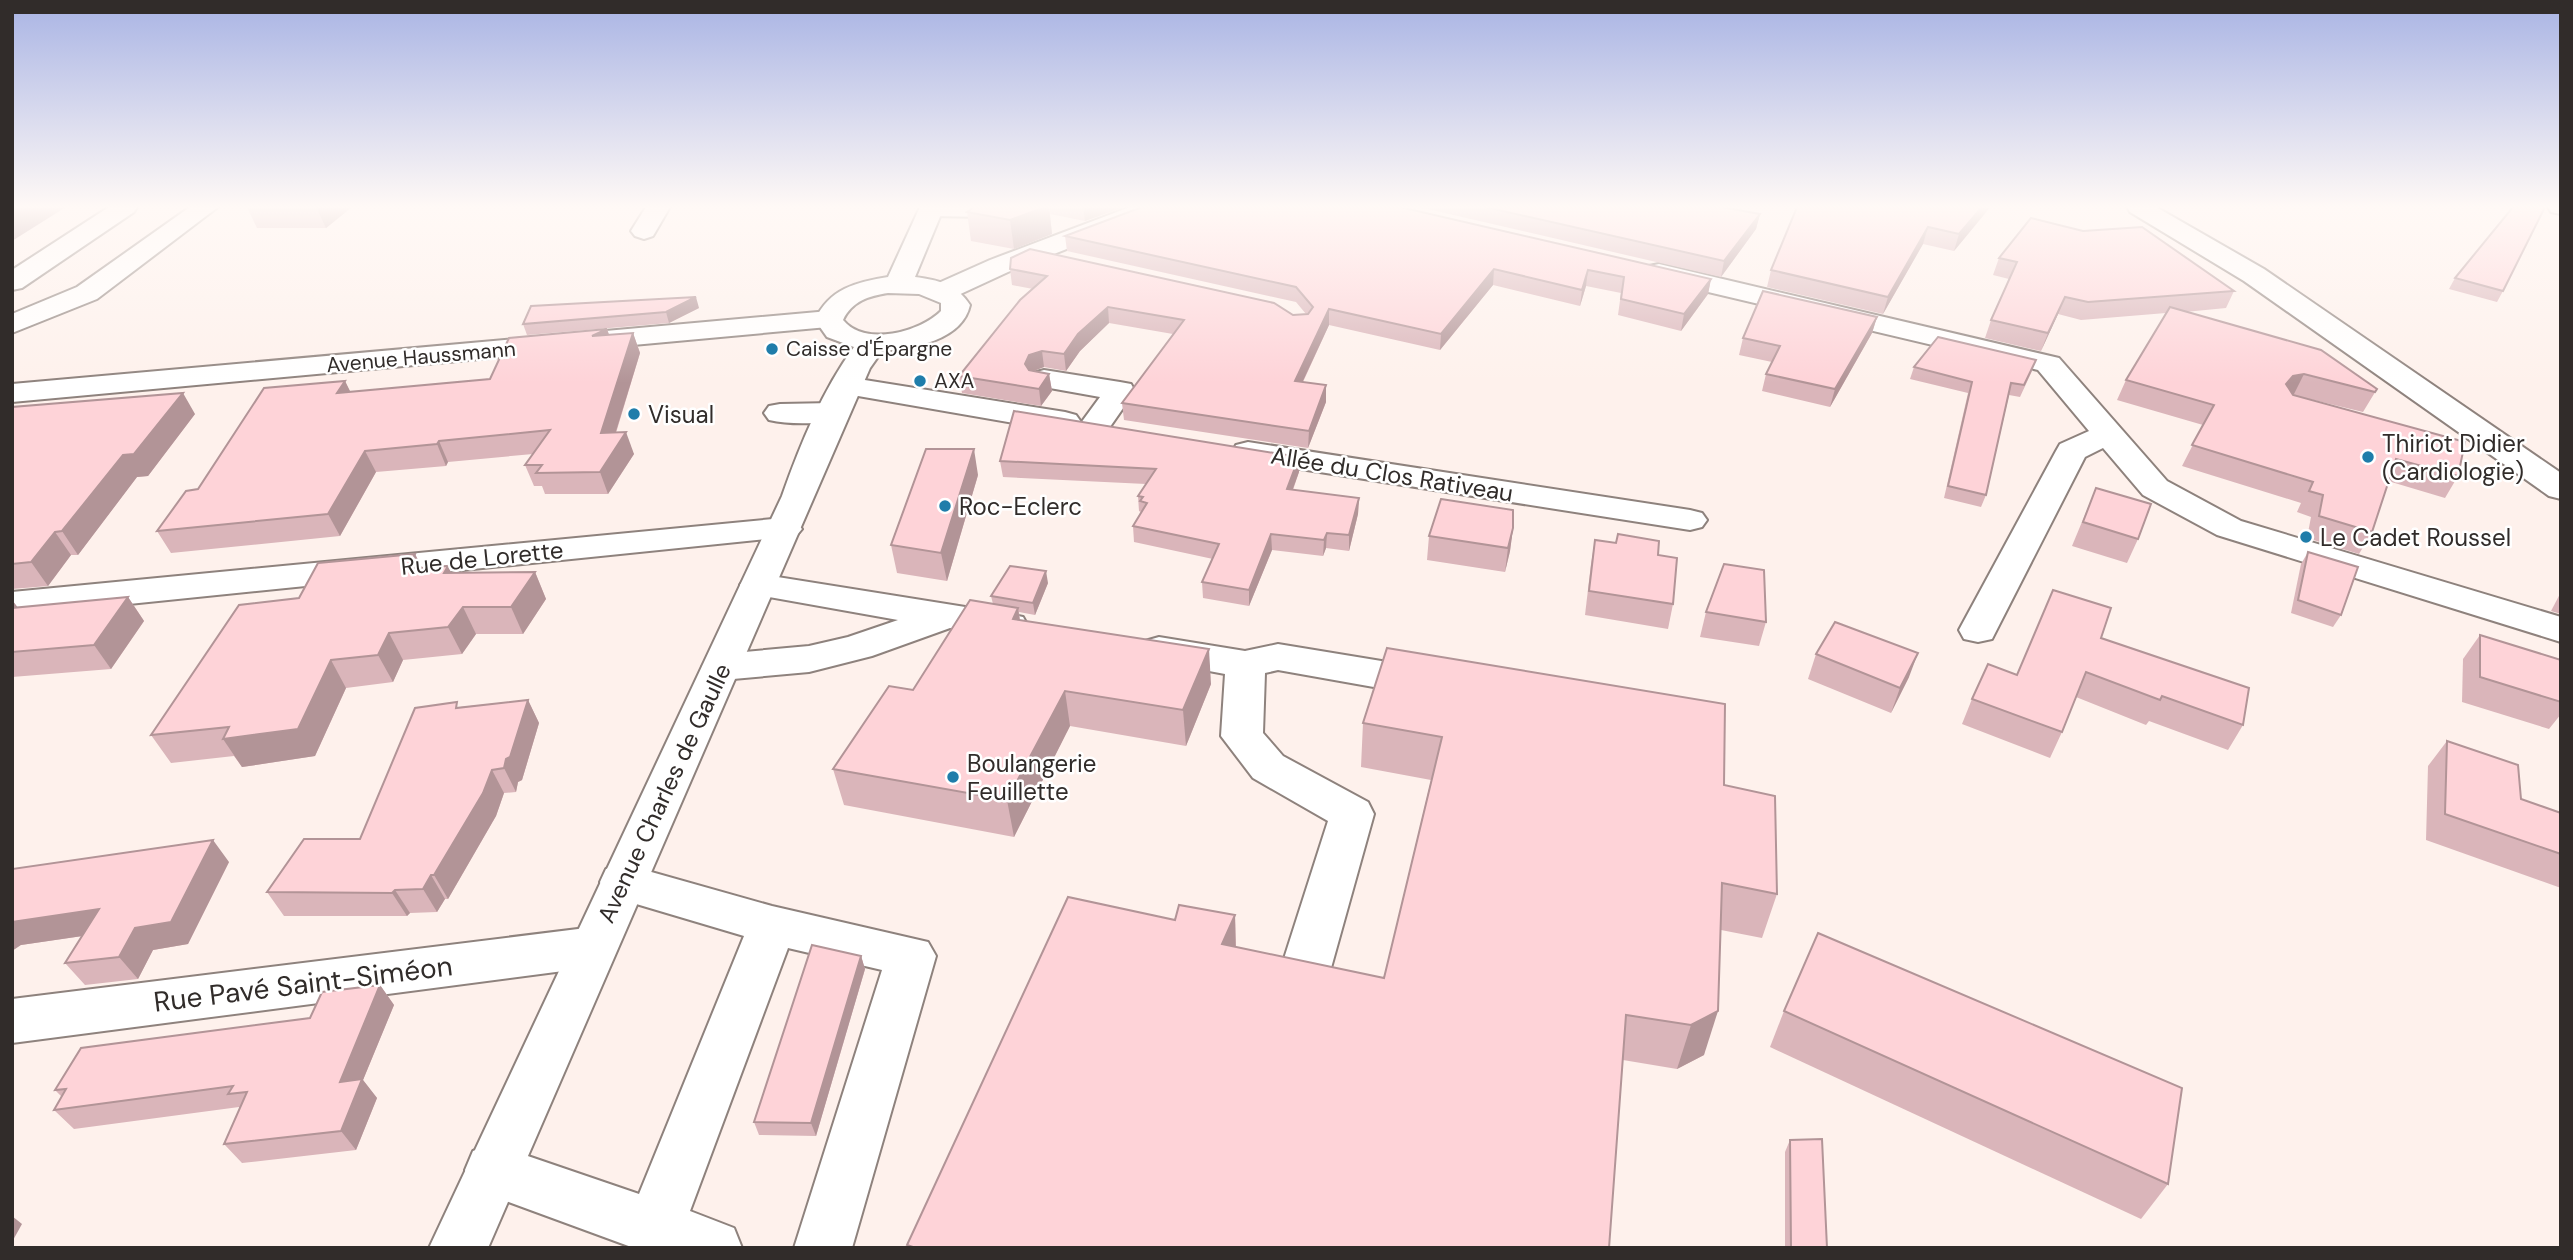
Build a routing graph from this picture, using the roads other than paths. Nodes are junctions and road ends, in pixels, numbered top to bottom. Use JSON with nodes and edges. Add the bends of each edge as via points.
{"nodes":[{"id":1,"x":36,"y":266,"type":"edge"},
{"id":2,"x":125,"y":266,"type":"edge"},
{"id":3,"x":906,"y":266,"type":"edge"},
{"id":4,"x":1003,"y":266,"type":"edge"},
{"id":5,"x":1632,"y":266,"type":"edge"},
{"id":6,"x":2238,"y":266,"type":"edge"},
{"id":7,"x":12,"y":282,"type":"edge"},
{"id":8,"x":898,"y":284,"type":"junction"},
{"id":9,"x":944,"y":291,"type":"junction"},
{"id":10,"x":829,"y":320,"type":"junction"},
{"id":11,"x":12,"y":324,"type":"edge"},
{"id":12,"x":874,"y":341,"type":"junction"},
{"id":13,"x":1044,"y":379,"type":"edge"},
{"id":14,"x":12,"y":393,"type":"edge"},
{"id":15,"x":839,"y":399,"type":"junction"},
{"id":16,"x":780,"y":413,"type":"dead end"},
{"id":17,"x":2108,"y":434,"type":"junction"},
{"id":18,"x":1217,"y":447,"type":"edge"},
{"id":19,"x":2453,"y":451,"type":"edge"},
{"id":20,"x":2507,"y":454,"type":"junction"},
{"id":21,"x":2561,"y":456,"type":"edge"},
{"id":22,"x":2561,"y":489,"type":"edge"},
{"id":23,"x":1689,"y":520,"type":"dead end"},
{"id":24,"x":784,"y":529,"type":"junction"},
{"id":25,"x":760,"y":585,"type":"junction"},
{"id":26,"x":12,"y":604,"type":"edge"},
{"id":27,"x":947,"y":616,"type":"junction"},
{"id":28,"x":1978,"y":630,"type":"dead end"},
{"id":29,"x":2561,"y":630,"type":"edge"},
{"id":30,"x":1042,"y":631,"type":"edge"},
{"id":31,"x":1123,"y":644,"type":"edge"},
{"id":32,"x":1245,"y":664,"type":"junction"},
{"id":33,"x":722,"y":667,"type":"junction"},
{"id":34,"x":1465,"y":689,"type":"edge"},
{"id":35,"x":623,"y":882,"type":"junction"},
{"id":36,"x":772,"y":925,"type":"junction"},
{"id":37,"x":594,"y":947,"type":"junction"},
{"id":38,"x":1306,"y":968,"type":"edge"},
{"id":39,"x":12,"y":1021,"type":"edge"},
{"id":40,"x":493,"y":1170,"type":"junction"},
{"id":41,"x":694,"y":1242,"type":"edge"},
{"id":42,"x":458,"y":1248,"type":"edge"},
{"id":43,"x":823,"y":1248,"type":"edge"}],
"edges":[{"from":1,"to":7,"type":"street"},
{"from":2,"to":11,"type":"street","via":[[87,293]]},
{"from":3,"to":8,"type":"street"},
{"from":4,"to":9,"type":"street"},
{"from":5,"to":17,"type":"street","via":[[2048,364]]},
{"from":6,"to":20,"type":"street"},
{"from":8,"to":9,"type":"street"},
{"from":8,"to":10,"type":"street","via":[[857,292],[842,300]]},
{"from":9,"to":12,"type":"street","via":[[956,306],[944,324],[913,337]]},
{"from":10,"to":12,"type":"street","via":[[847,337]]},
{"from":10,"to":14,"type":"street","name":"Avenue Haussmann"},
{"from":12,"to":15,"type":"street","name":"Avenue Charles de Gaulle"},
{"from":13,"to":15,"type":"street","via":[[1120,391],[1108,429]]},
{"from":15,"to":16,"type":"street"},
{"from":15,"to":24,"type":"street","name":"Avenue Charles de Gaulle"},
{"from":17,"to":28,"type":"street","via":[[2072,451]]},
{"from":17,"to":29,"type":"street","via":[[2155,488],[2229,528]]},
{"from":18,"to":23,"type":"street","name":"Allée du Clos Rativeau"},
{"from":19,"to":20,"type":"street"},
{"from":20,"to":21,"type":"street"},
{"from":20,"to":22,"type":"street"},
{"from":24,"to":25,"type":"street","name":"Avenue Charles de Gaulle"},
{"from":24,"to":26,"type":"street","name":"Rue de Lorette"},
{"from":25,"to":27,"type":"street"},
{"from":25,"to":33,"type":"street","name":"Avenue Charles de Gaulle"},
{"from":27,"to":30,"type":"street"},
{"from":27,"to":33,"type":"street","via":[[809,659]]},
{"from":31,"to":32,"type":"street"},
{"from":32,"to":34,"type":"street","via":[[1278,657]]},
{"from":32,"to":38,"type":"street","via":[[1241,736],[1268,767],[1352,814]]},
{"from":33,"to":35,"type":"street","name":"Avenue Charles de Gaulle"},
{"from":35,"to":36,"type":"street"},
{"from":35,"to":37,"type":"street","name":"Avenue Charles de Gaulle"},
{"from":36,"to":41,"type":"street"},
{"from":36,"to":43,"type":"street","via":[[911,956]]},
{"from":37,"to":39,"type":"street","name":"Rue Pavé Saint-Siméon"},
{"from":37,"to":40,"type":"street","name":"Avenue Charles de Gaulle"},
{"from":40,"to":41,"type":"street"},
{"from":40,"to":42,"type":"street","name":"Avenue Charles de Gaulle"}]}
